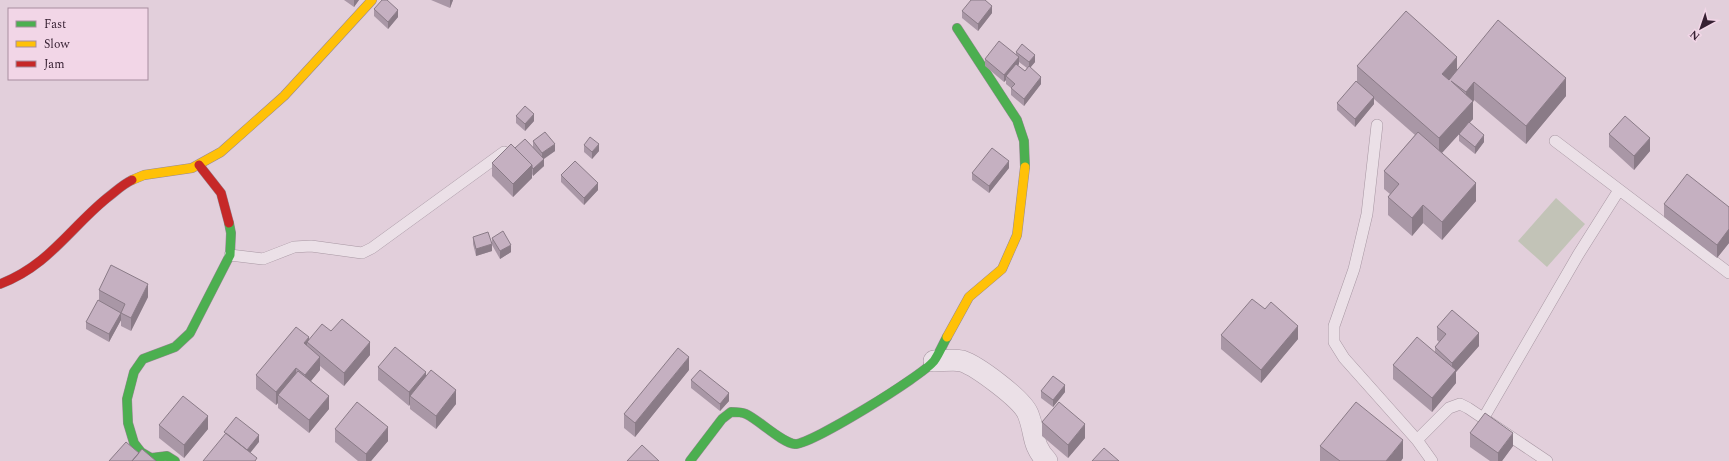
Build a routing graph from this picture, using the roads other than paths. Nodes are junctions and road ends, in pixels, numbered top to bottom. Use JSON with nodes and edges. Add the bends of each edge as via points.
{"nodes":[{"id":1,"x":372,"y":0,"type":"edge"},
{"id":2,"x":957,"y":28,"type":"dead end"},
{"id":3,"x":1377,"y":125,"type":"dead end"},
{"id":4,"x":1555,"y":141,"type":"dead end"},
{"id":5,"x":504,"y":152,"type":"edge"},
{"id":6,"x":199,"y":165,"type":"junction"},
{"id":7,"x":1619,"y":190,"type":"junction"},
{"id":8,"x":230,"y":255,"type":"junction"},
{"id":9,"x":1729,"y":273,"type":"edge"},
{"id":10,"x":0,"y":284,"type":"edge"},
{"id":11,"x":934,"y":361,"type":"junction"},
{"id":12,"x":1483,"y":419,"type":"junction"},
{"id":13,"x":1417,"y":440,"type":"junction"},
{"id":14,"x":175,"y":461,"type":"edge"},
{"id":15,"x":690,"y":461,"type":"edge"},
{"id":16,"x":1047,"y":461,"type":"edge"},
{"id":17,"x":1432,"y":461,"type":"edge"},
{"id":18,"x":1547,"y":461,"type":"edge"}],
"edges":[{"from":1,"to":6,"type":"street","via":[[286,96],[236,140]]},
{"from":2,"to":11,"type":"street","via":[[1017,120],[1024,141],[1025,167],[1017,235],[1011,250],[1002,269],[969,297]]},
{"from":3,"to":13,"type":"lane","via":[[1368,214],[1354,269],[1334,326],[1334,342],[1344,358]]},
{"from":4,"to":7,"type":"lane"},
{"from":5,"to":8,"type":"lane","via":[[362,253],[311,246],[294,247],[263,258]]},
{"from":6,"to":8,"type":"street","via":[[221,193],[231,233]]},
{"from":6,"to":10,"type":"street","via":[[131,180],[90,212],[34,269]]},
{"from":7,"to":9,"type":"lane"},
{"from":7,"to":12,"type":"lane","via":[[1578,255]]},
{"from":8,"to":14,"type":"street","via":[[190,333],[175,347],[144,359],[134,372],[127,399],[128,423],[134,443],[151,458],[167,456]]},
{"from":11,"to":15,"type":"street","via":[[890,394],[810,440],[795,444],[745,413],[731,412],[722,419]]},
{"from":11,"to":16,"type":"street","via":[[961,361],[977,369],[1010,394],[1028,412],[1034,442]]},
{"from":12,"to":13,"type":"lane","via":[[1460,404],[1449,408]]},
{"from":12,"to":18,"type":"lane"},
{"from":13,"to":17,"type":"lane"}]}
